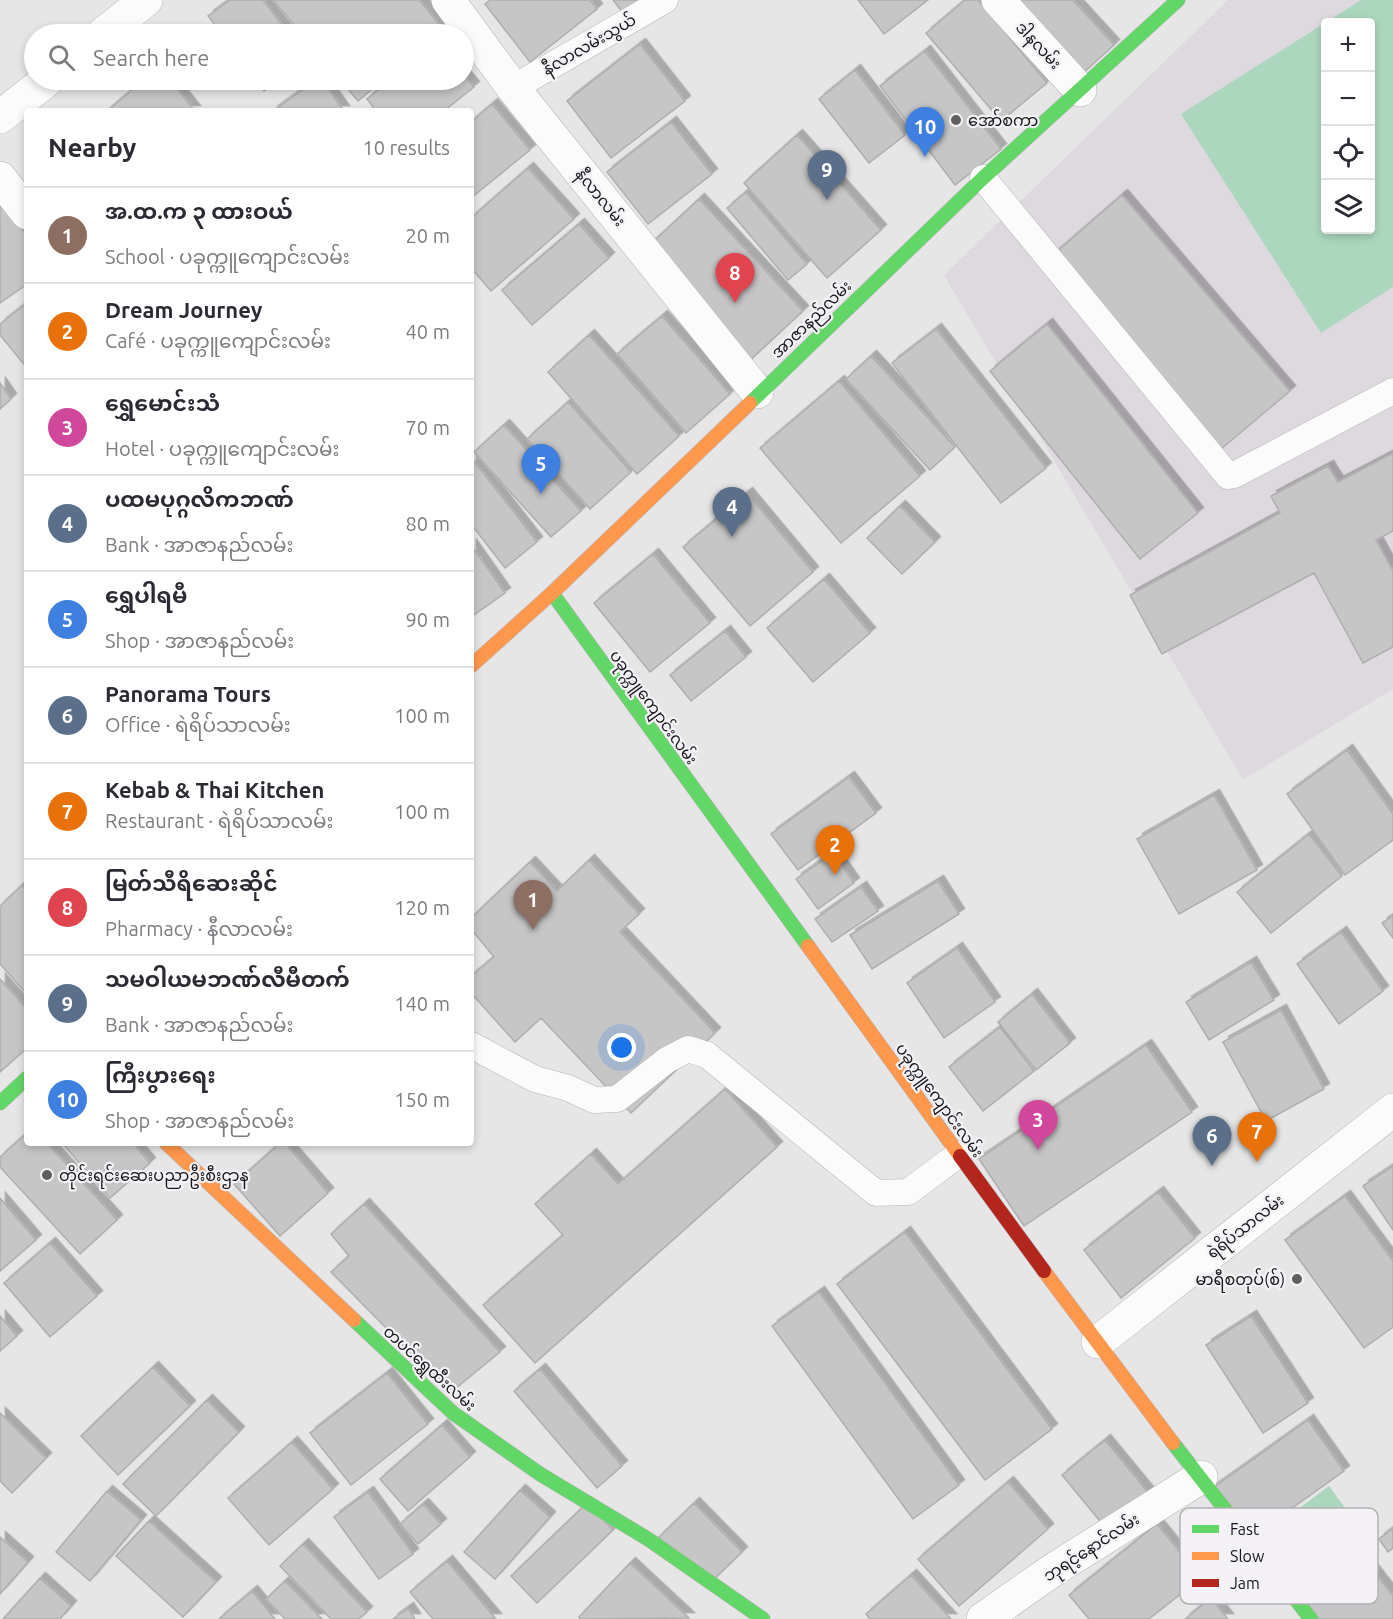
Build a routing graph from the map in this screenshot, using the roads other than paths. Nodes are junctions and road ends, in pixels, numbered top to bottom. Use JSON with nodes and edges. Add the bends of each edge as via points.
{"nodes":[{"id":1,"x":146,"y":0,"type":"edge"},
{"id":2,"x":448,"y":0,"type":"edge"},
{"id":3,"x":665,"y":0,"type":"edge"},
{"id":4,"x":998,"y":0,"type":"edge"},
{"id":5,"x":1178,"y":0,"type":"edge"},
{"id":6,"x":116,"y":24,"type":"edge"},
{"id":7,"x":466,"y":24,"type":"edge"},
{"id":8,"x":474,"y":35,"type":"edge"},
{"id":9,"x":513,"y":88,"type":"junction"},
{"id":10,"x":34,"y":90,"type":"edge"},
{"id":11,"x":1080,"y":90,"type":"junction"},
{"id":12,"x":0,"y":117,"type":"edge"},
{"id":13,"x":0,"y":178,"type":"edge"},
{"id":14,"x":983,"y":178,"type":"junction"},
{"id":15,"x":24,"y":209,"type":"edge"},
{"id":16,"x":1393,"y":391,"type":"edge"},
{"id":17,"x":757,"y":392,"type":"junction"},
{"id":18,"x":552,"y":593,"type":"junction"},
{"id":19,"x":474,"y":663,"type":"edge"},
{"id":20,"x":474,"y":1047,"type":"edge"},
{"id":21,"x":24,"y":1081,"type":"edge"},
{"id":22,"x":0,"y":1103,"type":"edge"},
{"id":23,"x":1393,"y":1110,"type":"edge"},
{"id":24,"x":169,"y":1146,"type":"edge"},
{"id":25,"x":959,"y":1154,"type":"junction"},
{"id":26,"x":1098,"y":1342,"type":"junction"},
{"id":27,"x":1202,"y":1477,"type":"junction"},
{"id":28,"x":1226,"y":1508,"type":"edge"},
{"id":29,"x":1299,"y":1604,"type":"edge"},
{"id":30,"x":762,"y":1619,"type":"edge"},
{"id":31,"x":983,"y":1619,"type":"edge"},
{"id":32,"x":1311,"y":1619,"type":"edge"}],
"edges":[{"from":1,"to":6,"type":"street"},
{"from":2,"to":7,"type":"street","name":"နီလာလမ်း"},
{"from":3,"to":9,"type":"lane","name":"နီလာလမ်းသွယ်"},
{"from":4,"to":11,"type":"street","name":"ဒါနလမ်း"},
{"from":5,"to":11,"type":"street","name":"အာဇာနည်လမ်း"},
{"from":8,"to":9,"type":"street","name":"နီလာလမ်း"},
{"from":9,"to":17,"type":"street","name":"နီလာလမ်း"},
{"from":10,"to":12,"type":"street"},
{"from":11,"to":14,"type":"street","name":"အာဇာနည်လမ်း"},
{"from":13,"to":15,"type":"street"},
{"from":14,"to":16,"type":"lane","via":[[1228,476]]},
{"from":14,"to":17,"type":"street","name":"အာဇာနည်လမ်း"},
{"from":17,"to":18,"type":"street","name":"အာဇာနည်လမ်း"},
{"from":18,"to":19,"type":"street","name":"အာဇာနည်လမ်း"},
{"from":18,"to":25,"type":"street","name":"ပခုက္ကူကျောင်းလမ်း"},
{"from":20,"to":25,"type":"lane","via":[[535,1079],[594,1100],[617,1099],[667,1060],[688,1049],[707,1055],[876,1192],[908,1192]]},
{"from":21,"to":22,"type":"street"},
{"from":23,"to":26,"type":"street","name":"ရဲရိပ်သာလမ်း"},
{"from":24,"to":30,"type":"street","name":"တပင်ရွှေထီးလမ်း","via":[[453,1413],[540,1474],[648,1539]]},
{"from":25,"to":26,"type":"street","name":"ပခုက္ကူကျောင်းလမ်း"},
{"from":26,"to":27,"type":"street","name":"ပခုက္ကူကျောင်းလမ်း","via":[[1120,1376]]},
{"from":27,"to":28,"type":"street","name":"ပခုက္ကူကျောင်းလမ်း"},
{"from":27,"to":31,"type":"street","name":"ဘုရင့်နောင်လမ်း","via":[[1053,1570]]},
{"from":29,"to":32,"type":"street","name":"ပခုက္ကူကျောင်းလမ်း"}]}
